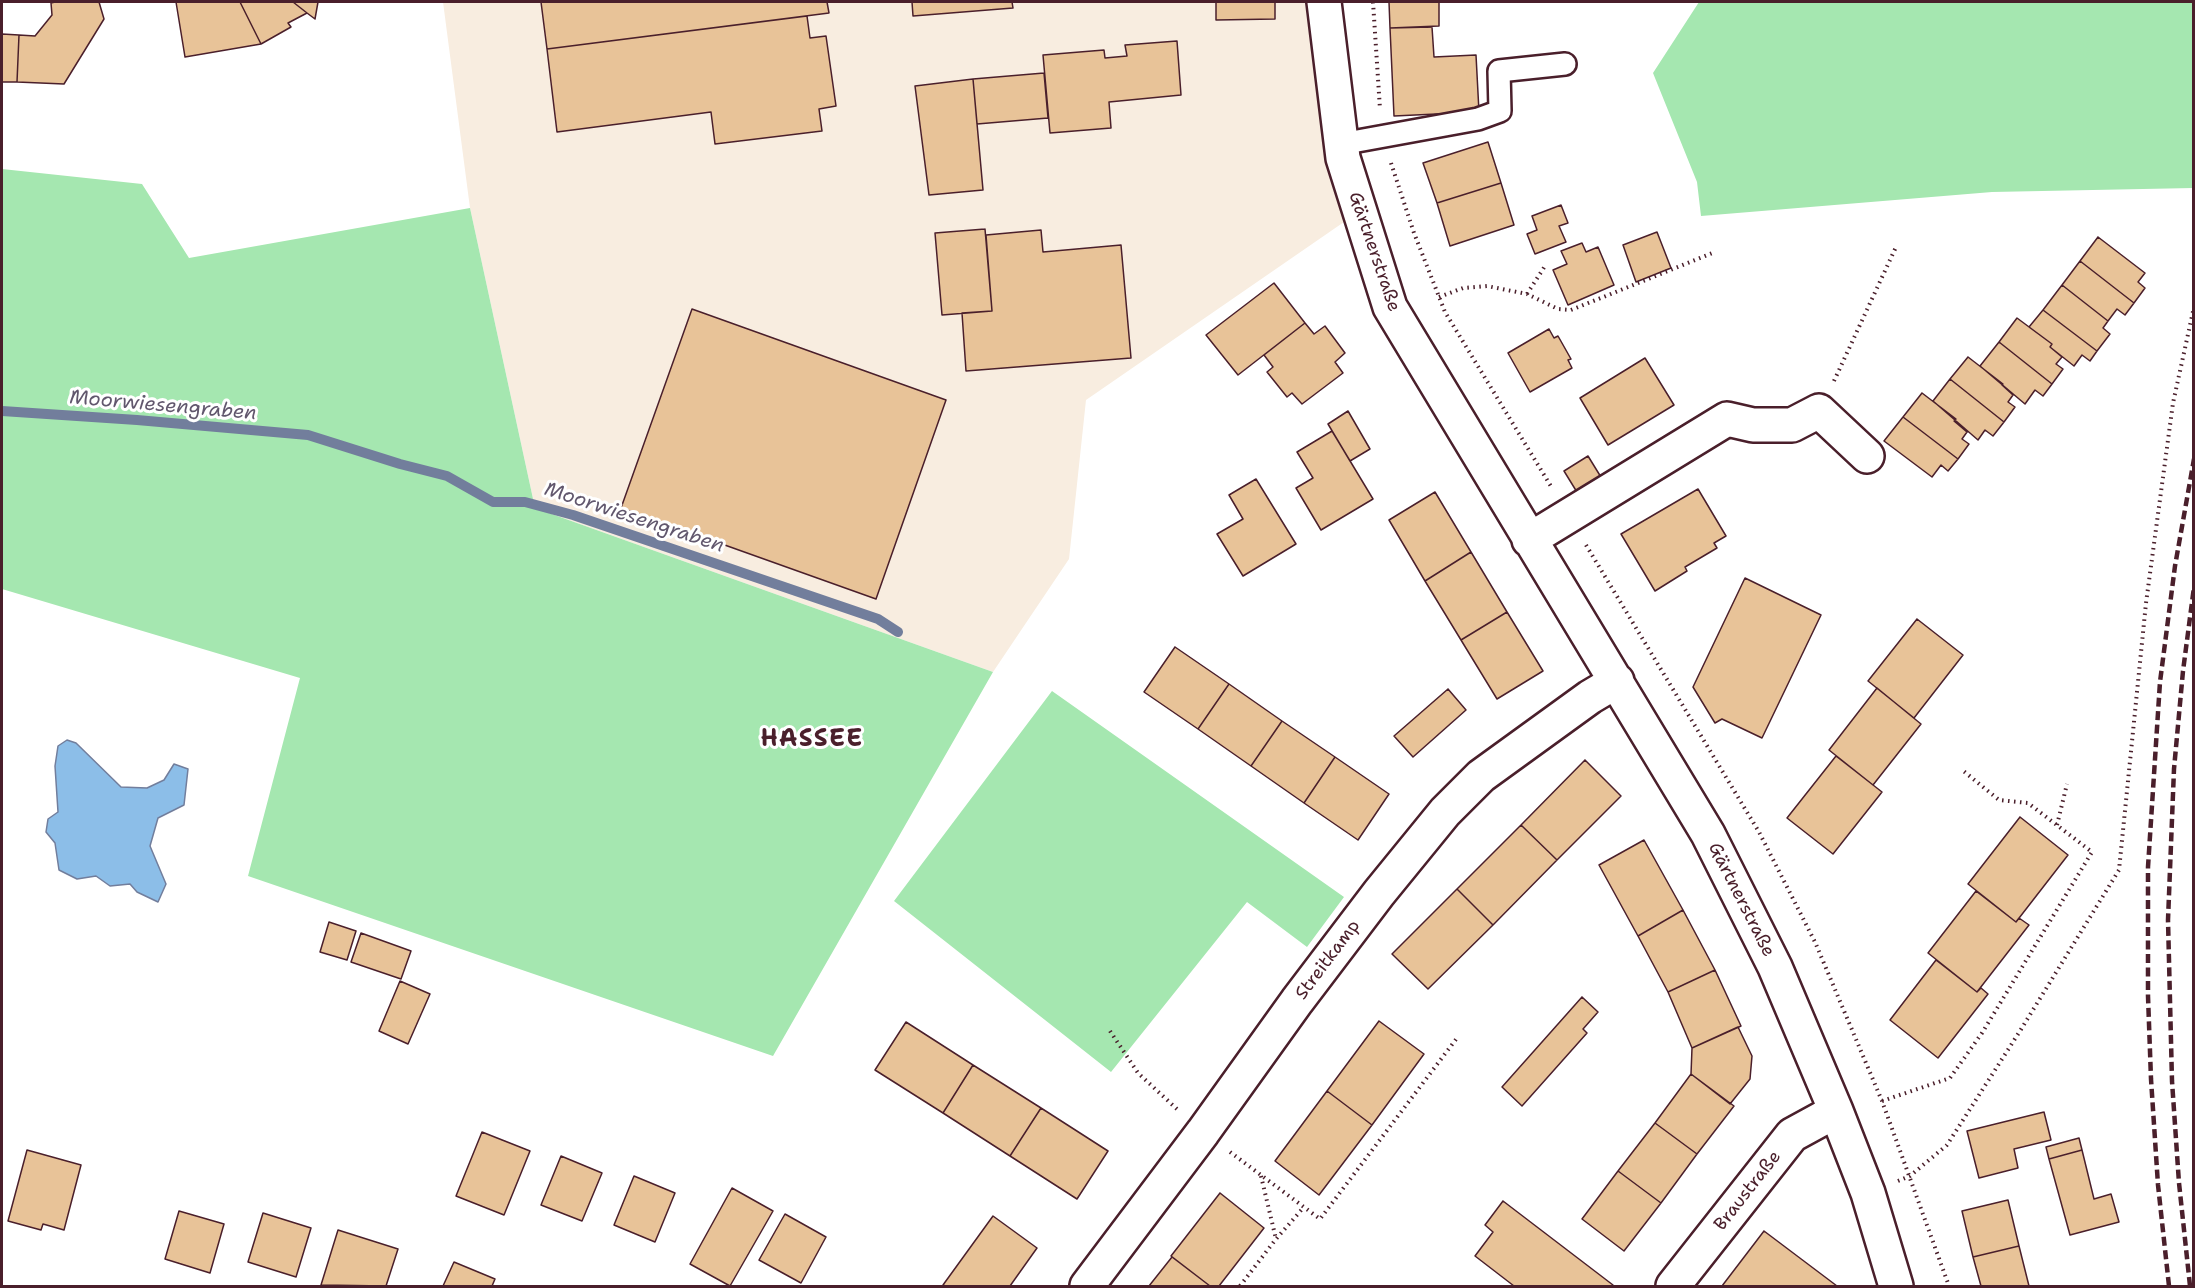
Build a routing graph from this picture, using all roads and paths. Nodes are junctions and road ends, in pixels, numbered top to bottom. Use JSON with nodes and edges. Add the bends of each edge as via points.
{"nodes":[{"id":1,"x":1324,"y":2,"type":"edge"},
{"id":2,"x":1373,"y":2,"type":"edge"},
{"id":3,"x":1565,"y":64,"type":"dead end"},
{"id":4,"x":1382,"y":137,"type":"junction"},
{"id":5,"x":1341,"y":144,"type":"junction"},
{"id":6,"x":1896,"y":247,"type":"dead end"},
{"id":7,"x":1715,"y":252,"type":"dead end"},
{"id":8,"x":1545,"y":266,"type":"dead end"},
{"id":9,"x":1527,"y":294,"type":"junction"},
{"id":10,"x":1438,"y":297,"type":"junction"},
{"id":11,"x":2193,"y":307,"type":"edge"},
{"id":12,"x":1819,"y":411,"type":"junction"},
{"id":13,"x":1867,"y":456,"type":"dead end"},
{"id":14,"x":1569,"y":516,"type":"junction"},
{"id":15,"x":1529,"y":540,"type":"junction"},
{"id":16,"x":1617,"y":681,"type":"junction"},
{"id":17,"x":1961,"y":769,"type":"dead end"},
{"id":18,"x":2067,"y":784,"type":"dead end"},
{"id":19,"x":2057,"y":825,"type":"junction"},
{"id":20,"x":1110,"y":1031,"type":"dead end"},
{"id":21,"x":1457,"y":1038,"type":"dead end"},
{"id":22,"x":1882,"y":1101,"type":"junction"},
{"id":23,"x":1836,"y":1111,"type":"junction"},
{"id":24,"x":1203,"y":1132,"type":"junction"},
{"id":25,"x":1261,"y":1175,"type":"junction"},
{"id":26,"x":1910,"y":1176,"type":"junction"},
{"id":27,"x":1868,"y":1193,"type":"junction"},
{"id":28,"x":1304,"y":1207,"type":"junction"},
{"id":29,"x":1276,"y":1239,"type":"junction"},
{"id":30,"x":1087,"y":1287,"type":"edge"},
{"id":31,"x":1240,"y":1287,"type":"edge"},
{"id":32,"x":1673,"y":1287,"type":"edge"},
{"id":33,"x":1896,"y":1287,"type":"edge"},
{"id":34,"x":1949,"y":1287,"type":"edge"}],
"edges":[{"from":1,"to":5,"type":"street","name":"Gärtnerstraße"},
{"from":2,"to":4,"type":"path"},
{"from":3,"to":4,"type":"lane","via":[[1499,71],[1500,111],[1478,119]]},
{"from":4,"to":5,"type":"lane"},
{"from":4,"to":10,"type":"path"},
{"from":5,"to":15,"type":"street","name":"Gärtnerstraße","via":[[1342,158],[1390,307]]},
{"from":6,"to":12,"type":"path"},
{"from":7,"to":9,"type":"path","via":[[1571,310],[1558,309]]},
{"from":8,"to":9,"type":"path"},
{"from":9,"to":10,"type":"path","via":[[1487,286],[1463,288]]},
{"from":10,"to":14,"type":"path"},
{"from":11,"to":26,"type":"path","via":[[2173,403],[2146,603],[2119,870],[1947,1145]]},
{"from":12,"to":13,"type":"street"},
{"from":12,"to":14,"type":"street","via":[[1792,425],[1753,425],[1727,418]]},
{"from":14,"to":15,"type":"street"},
{"from":14,"to":22,"type":"path","via":[[1759,832],[1815,942]]},
{"from":15,"to":16,"type":"street","name":"Gärtnerstraße"},
{"from":16,"to":23,"type":"street","name":"Gärtnerstraße","via":[[1708,834],[1776,967]]},
{"from":16,"to":24,"type":"street","name":"Streitkamp","via":[[1590,696],[1481,776],[1445,812],[1297,1000]]},
{"from":17,"to":19,"type":"path","via":[[1999,800],[2028,803]]},
{"from":18,"to":19,"type":"path"},
{"from":19,"to":22,"type":"path","via":[[2092,852],[1982,1033],[1950,1078]]},
{"from":20,"to":24,"type":"path","via":[[1138,1073]]},
{"from":21,"to":28,"type":"path","via":[[1320,1219]]},
{"from":22,"to":26,"type":"path"},
{"from":23,"to":27,"type":"street","name":"Gärtnerstraße"},
{"from":23,"to":32,"type":"street","name":"Braustraße","via":[[1792,1135]]},
{"from":24,"to":25,"type":"path"},
{"from":24,"to":30,"type":"street","name":"Streitkamp"},
{"from":25,"to":28,"type":"path"},
{"from":25,"to":29,"type":"path"},
{"from":26,"to":27,"type":"path"},
{"from":26,"to":34,"type":"path"},
{"from":27,"to":33,"type":"street","name":"Gärtnerstraße"},
{"from":28,"to":29,"type":"path"},
{"from":29,"to":31,"type":"path"}]}
